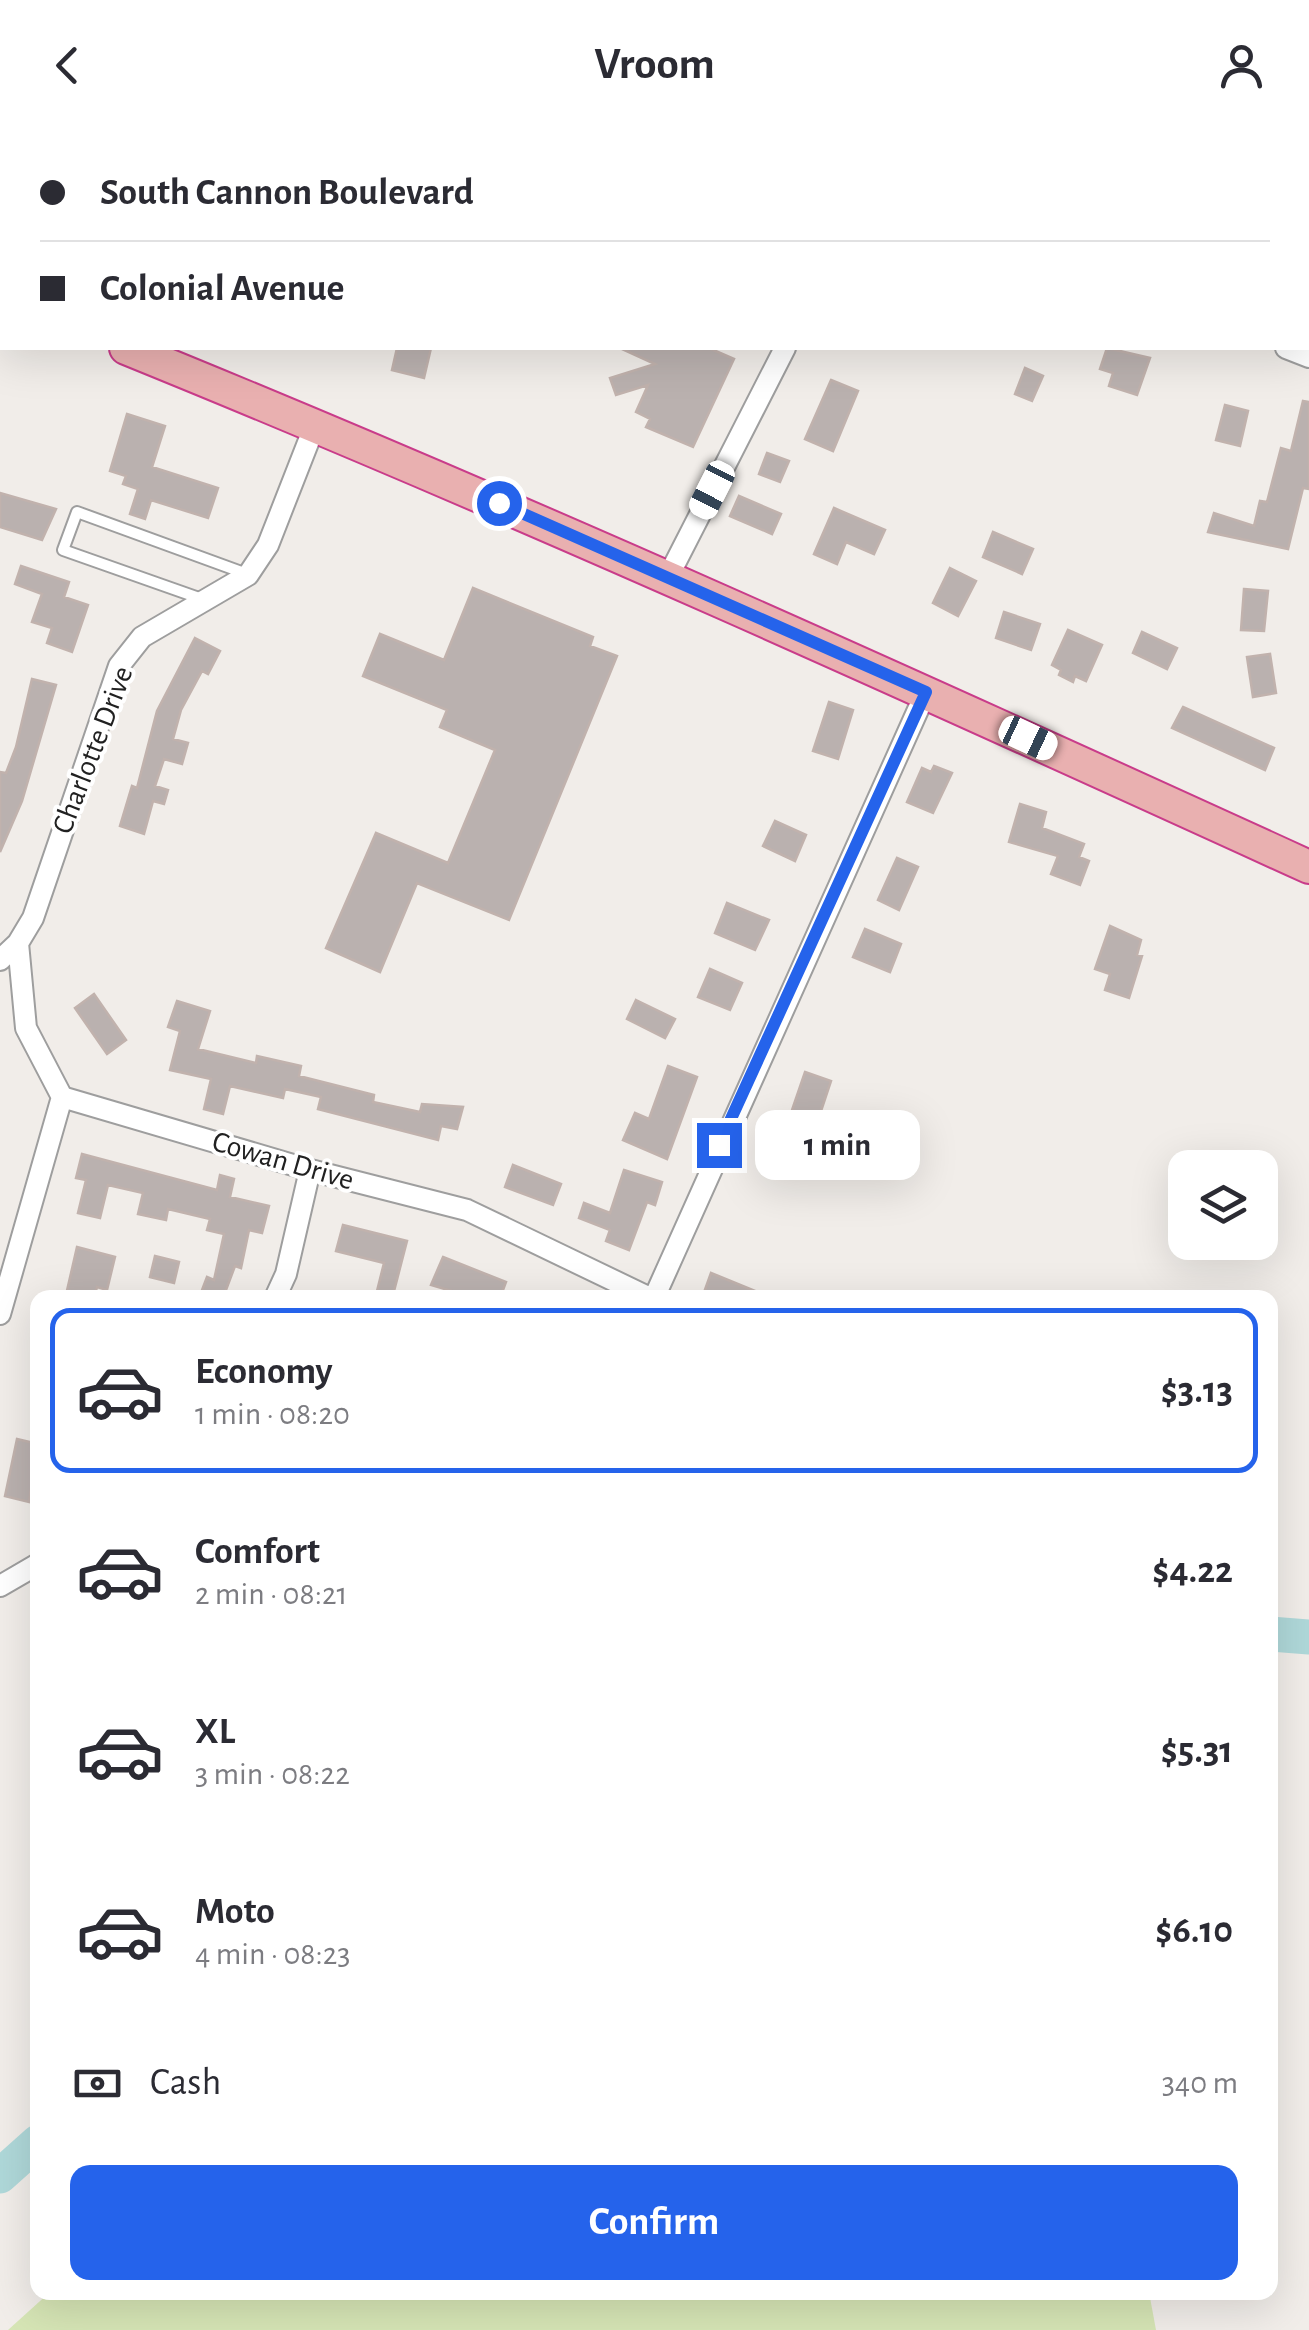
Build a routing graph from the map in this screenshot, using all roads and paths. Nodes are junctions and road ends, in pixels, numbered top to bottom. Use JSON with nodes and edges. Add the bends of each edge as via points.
{"nodes":[{"id":1,"x":131,"y":350,"type":"edge"},
{"id":2,"x":784,"y":350,"type":"edge"},
{"id":3,"x":316,"y":424,"type":"junction"},
{"id":4,"x":248,"y":575,"type":"junction"},
{"id":5,"x":668,"y":577,"type":"junction"},
{"id":6,"x":206,"y":600,"type":"junction"},
{"id":7,"x":926,"y":692,"type":"junction"},
{"id":8,"x":1309,"y":867,"type":"edge"},
{"id":9,"x":18,"y":942,"type":"junction"},
{"id":10,"x":0,"y":960,"type":"edge"},
{"id":11,"x":62,"y":1097,"type":"junction"},
{"id":12,"x":310,"y":1170,"type":"junction"},
{"id":13,"x":279,"y":1290,"type":"edge"},
{"id":14,"x":635,"y":1290,"type":"edge"},
{"id":15,"x":656,"y":1290,"type":"edge"},
{"id":16,"x":0,"y":1314,"type":"edge"},
{"id":17,"x":30,"y":1569,"type":"edge"},
{"id":18,"x":0,"y":1586,"type":"edge"}],
"edges":[{"from":1,"to":3,"type":"highway"},
{"from":2,"to":5,"type":"street"},
{"from":3,"to":4,"type":"street","name":"Charlotte Drive","via":[[268,544]]},
{"from":3,"to":5,"type":"highway"},
{"from":4,"to":6,"type":"street","name":"Charlotte Drive"},
{"from":4,"to":6,"type":"lane","via":[[77,512],[64,550]]},
{"from":5,"to":7,"type":"highway"},
{"from":6,"to":9,"type":"street","name":"Charlotte Drive","via":[[142,637],[120,666],[33,918]]},
{"from":7,"to":8,"type":"highway"},
{"from":7,"to":15,"type":"street"},
{"from":9,"to":10,"type":"street","name":"Charlotte Drive"},
{"from":9,"to":11,"type":"street","via":[[26,1028]]},
{"from":11,"to":12,"type":"street","name":"Cowan Drive"},
{"from":11,"to":16,"type":"street"},
{"from":12,"to":13,"type":"street"},
{"from":12,"to":14,"type":"street","name":"Cowan Drive","via":[[467,1210]]},
{"from":17,"to":18,"type":"street"}]}
